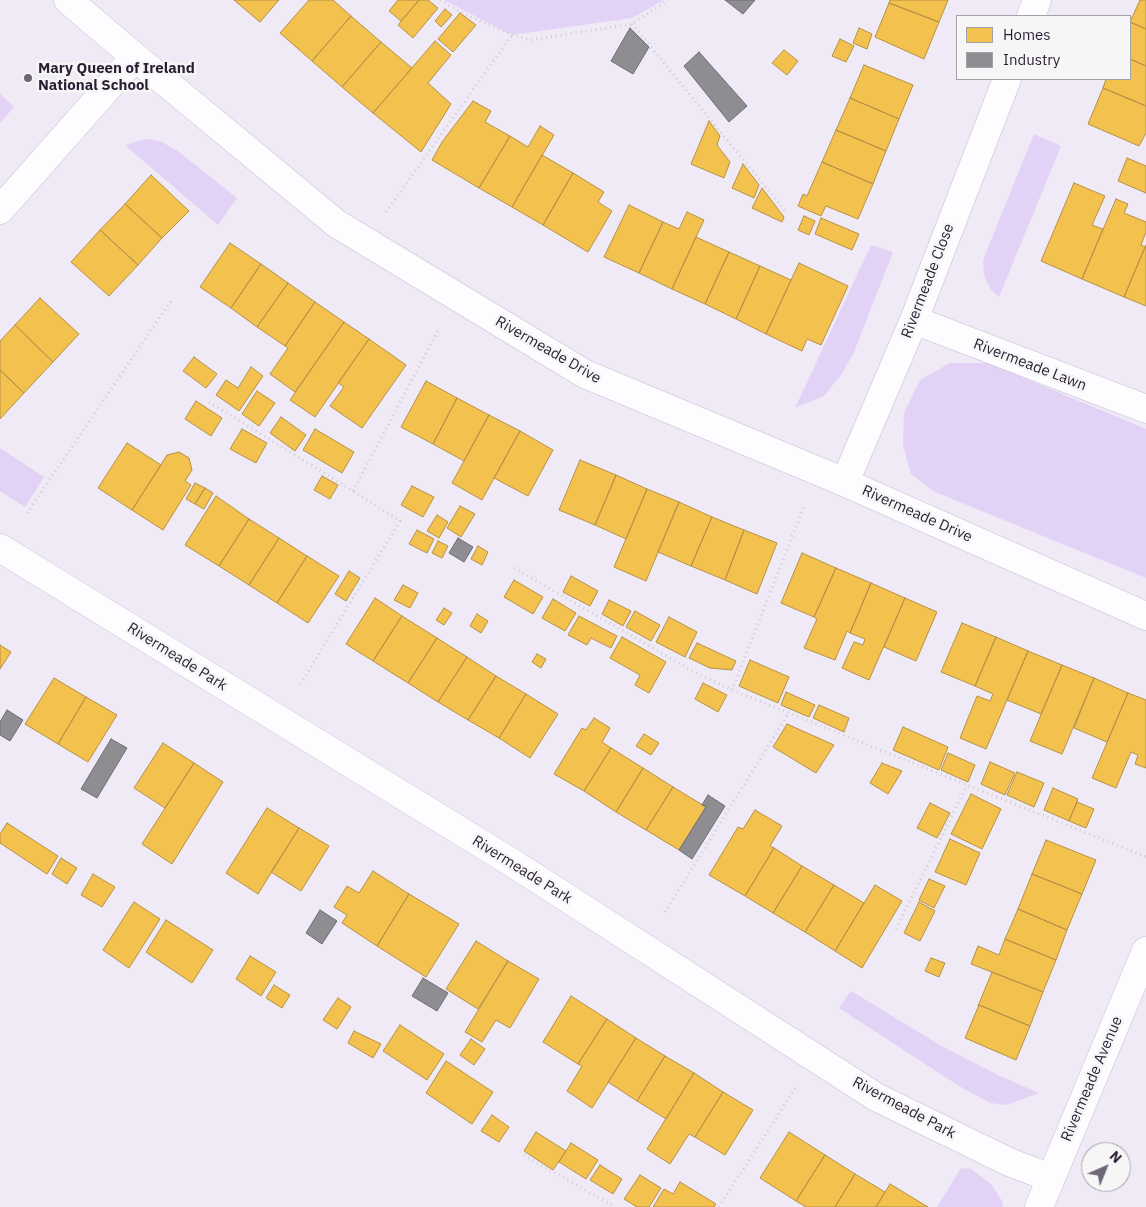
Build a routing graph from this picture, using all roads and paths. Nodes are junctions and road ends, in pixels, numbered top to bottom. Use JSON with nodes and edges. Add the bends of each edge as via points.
{"nodes":[{"id":1,"x":68,"y":0,"type":"edge"},
{"id":2,"x":440,"y":0,"type":"edge"},
{"id":3,"x":668,"y":0,"type":"edge"},
{"id":4,"x":1037,"y":0,"type":"edge"},
{"id":5,"x":1031,"y":15,"type":"edge"},
{"id":6,"x":632,"y":24,"type":"junction"},
{"id":7,"x":512,"y":35,"type":"junction"},
{"id":8,"x":136,"y":58,"type":"junction"},
{"id":9,"x":1007,"y":80,"type":"edge"},
{"id":10,"x":0,"y":210,"type":"edge"},
{"id":11,"x":786,"y":212,"type":"dead end"},
{"id":12,"x":384,"y":214,"type":"dead end"},
{"id":13,"x":173,"y":298,"type":"dead end"},
{"id":14,"x":914,"y":320,"type":"junction"},
{"id":15,"x":439,"y":329,"type":"dead end"},
{"id":16,"x":208,"y":402,"type":"dead end"},
{"id":17,"x":1146,"y":409,"type":"edge"},
{"id":18,"x":845,"y":482,"type":"junction"},
{"id":19,"x":353,"y":490,"type":"junction"},
{"id":20,"x":804,"y":506,"type":"dead end"},
{"id":21,"x":28,"y":513,"type":"dead end"},
{"id":22,"x":0,"y":548,"type":"edge"},
{"id":23,"x":514,"y":568,"type":"dead end"},
{"id":24,"x":1146,"y":616,"type":"edge"},
{"id":25,"x":300,"y":685,"type":"dead end"},
{"id":26,"x":732,"y":690,"type":"junction"},
{"id":27,"x":788,"y":714,"type":"junction"},
{"id":28,"x":967,"y":786,"type":"junction"},
{"id":29,"x":1146,"y":858,"type":"edge"},
{"id":30,"x":665,"y":912,"type":"dead end"},
{"id":31,"x":896,"y":929,"type":"dead end"},
{"id":32,"x":1146,"y":951,"type":"edge"},
{"id":33,"x":798,"y":1085,"type":"dead end"},
{"id":34,"x":524,"y":1155,"type":"dead end"},
{"id":35,"x":1051,"y":1178,"type":"junction"},
{"id":36,"x":616,"y":1207,"type":"edge"},
{"id":37,"x":719,"y":1207,"type":"edge"},
{"id":38,"x":1039,"y":1207,"type":"edge"}],
"edges":[{"from":1,"to":8,"type":"street","name":"Rivermeade Drive"},
{"from":2,"to":7,"type":"path"},
{"from":3,"to":6,"type":"path"},
{"from":4,"to":5,"type":"street"},
{"from":6,"to":7,"type":"path","via":[[530,40]]},
{"from":6,"to":11,"type":"path"},
{"from":7,"to":12,"type":"path"},
{"from":8,"to":10,"type":"street"},
{"from":8,"to":18,"type":"street","name":"Rivermeade Drive","via":[[337,224],[585,374]]},
{"from":9,"to":14,"type":"street","name":"Rivermeade Close"},
{"from":13,"to":21,"type":"path"},
{"from":14,"to":17,"type":"street","name":"Rivermeade Lawn"},
{"from":14,"to":18,"type":"street","name":"Rivermeade Close"},
{"from":15,"to":19,"type":"path"},
{"from":16,"to":19,"type":"path"},
{"from":18,"to":24,"type":"street","name":"Rivermeade Drive"},
{"from":19,"to":25,"type":"path","via":[[400,522]]},
{"from":20,"to":26,"type":"path"},
{"from":22,"to":35,"type":"street","name":"Rivermeade Park","via":[[511,862],[876,1097],[1009,1162]]},
{"from":23,"to":26,"type":"path","via":[[698,674]]},
{"from":26,"to":27,"type":"path"},
{"from":27,"to":28,"type":"path"},
{"from":27,"to":30,"type":"path"},
{"from":28,"to":29,"type":"path"},
{"from":28,"to":31,"type":"path"},
{"from":32,"to":35,"type":"street","name":"Rivermeade Avenue"},
{"from":33,"to":37,"type":"path"},
{"from":34,"to":36,"type":"path"},
{"from":35,"to":38,"type":"street","name":"Rivermeade Avenue"}]}
